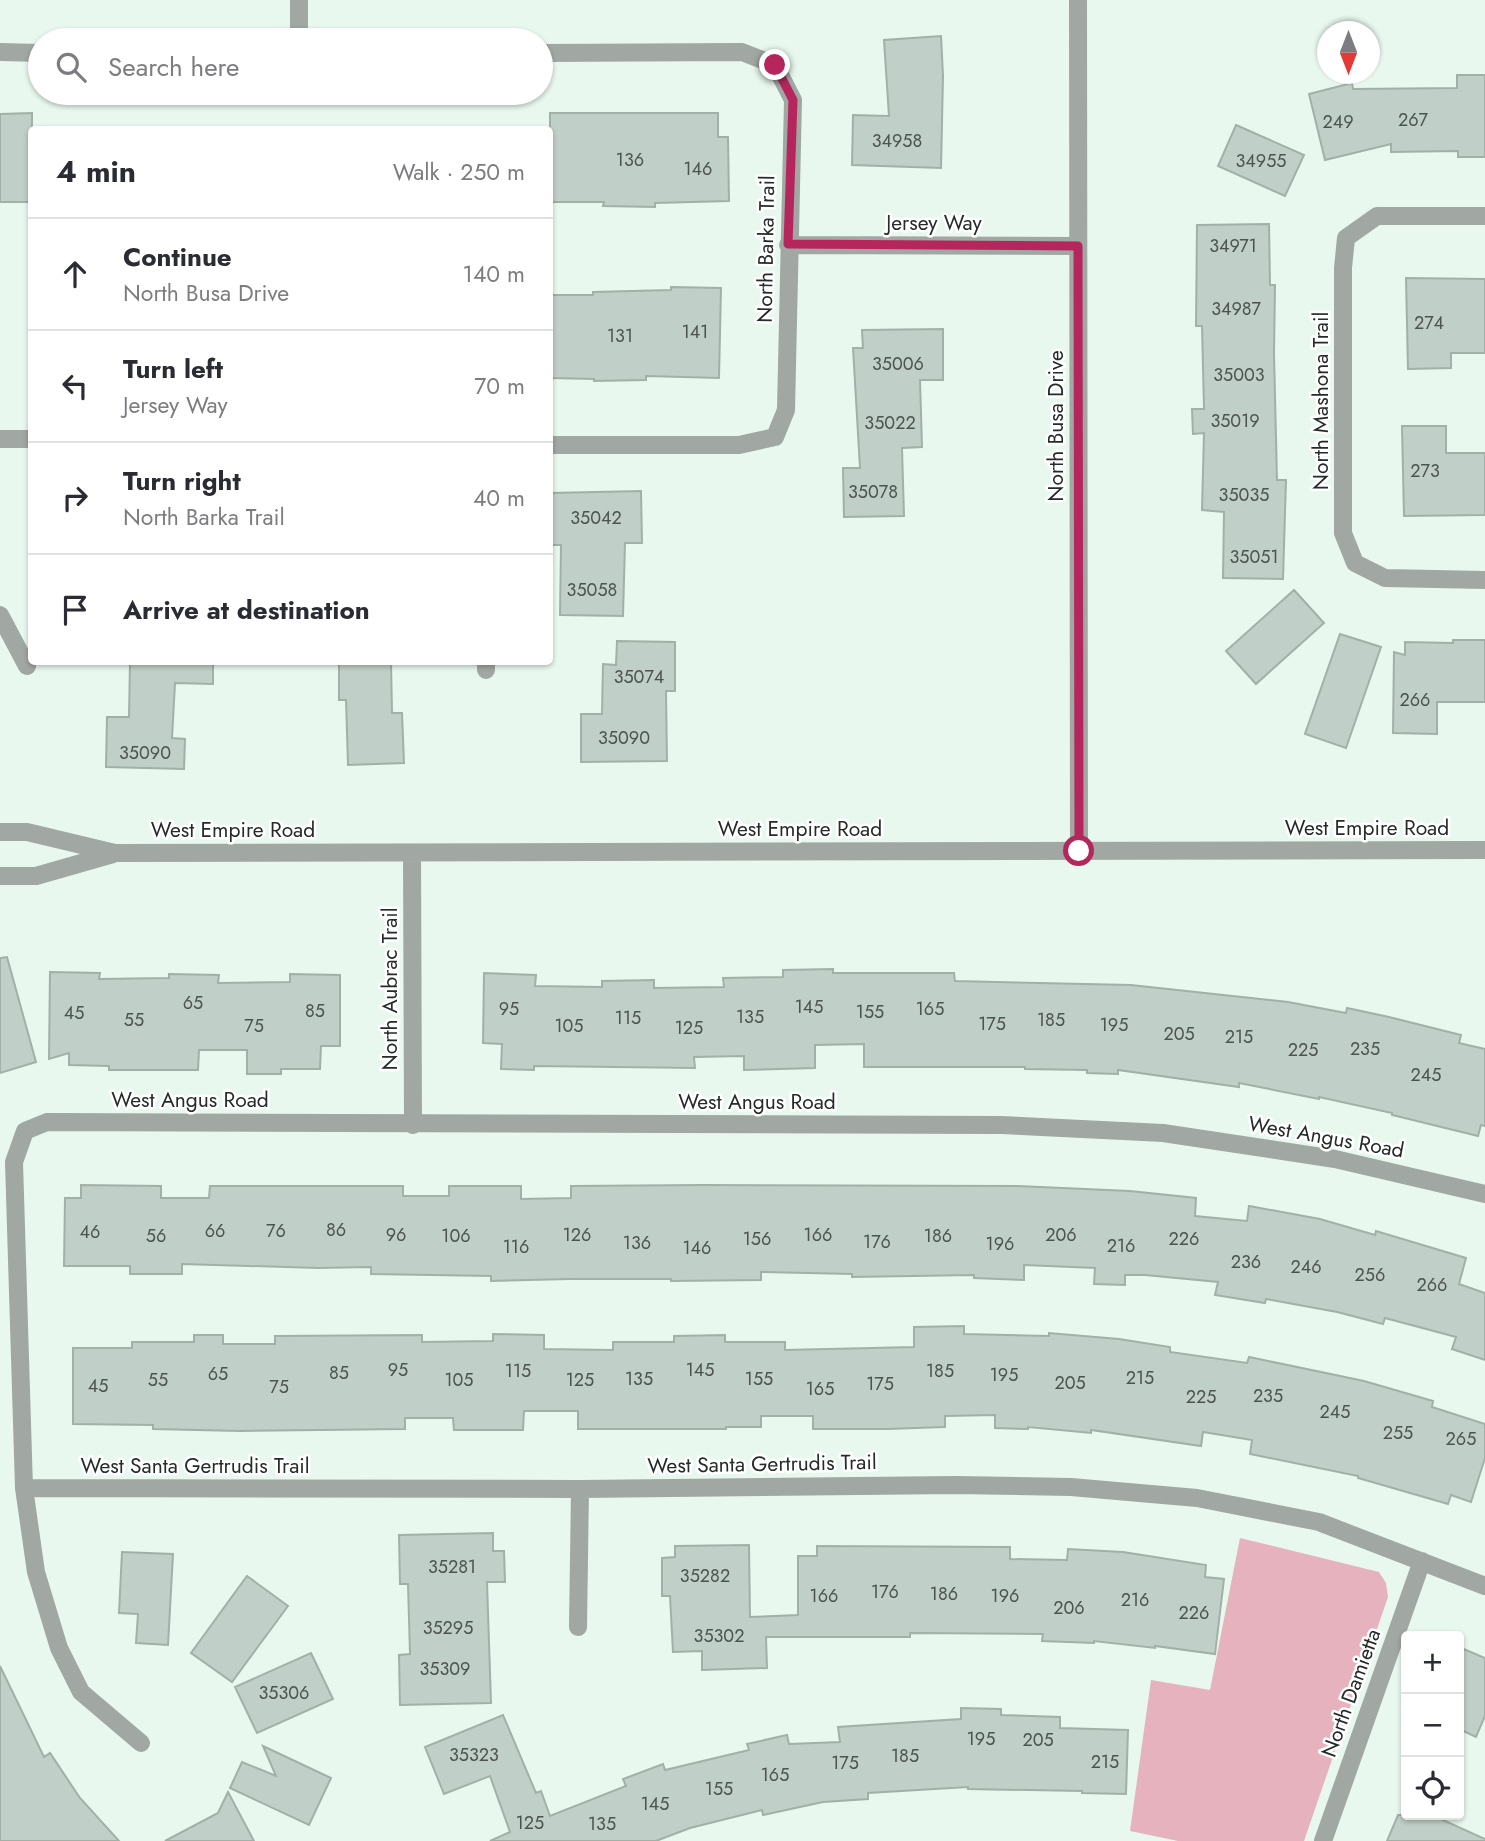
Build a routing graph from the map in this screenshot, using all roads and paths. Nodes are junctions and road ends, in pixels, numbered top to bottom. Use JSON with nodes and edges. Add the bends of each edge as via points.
{"nodes":[{"id":1,"x":299,"y":0,"type":"edge"},
{"id":2,"x":1078,"y":0,"type":"edge"},
{"id":3,"x":299,"y":28,"type":"edge"},
{"id":4,"x":0,"y":52,"type":"edge"},
{"id":5,"x":28,"y":53,"type":"edge"},
{"id":6,"x":553,"y":53,"type":"edge"},
{"id":7,"x":1485,"y":216,"type":"edge"},
{"id":8,"x":788,"y":244,"type":"junction"},
{"id":9,"x":1078,"y":246,"type":"junction"},
{"id":10,"x":0,"y":439,"type":"edge"},
{"id":11,"x":28,"y":439,"type":"edge"},
{"id":12,"x":553,"y":446,"type":"edge"},
{"id":13,"x":1485,"y":580,"type":"edge"},
{"id":14,"x":0,"y":615,"type":"edge"},
{"id":15,"x":27,"y":666,"type":"dead end"},
{"id":16,"x":0,"y":832,"type":"edge"},
{"id":17,"x":1485,"y":850,"type":"edge"},
{"id":18,"x":1079,"y":851,"type":"junction"},
{"id":19,"x":115,"y":853,"type":"junction"},
{"id":20,"x":412,"y":853,"type":"junction"},
{"id":21,"x":0,"y":876,"type":"edge"},
{"id":22,"x":413,"y":1125,"type":"junction"},
{"id":23,"x":1485,"y":1194,"type":"edge"},
{"id":24,"x":24,"y":1488,"type":"junction"},
{"id":25,"x":580,"y":1489,"type":"junction"},
{"id":26,"x":1422,"y":1561,"type":"junction"},
{"id":27,"x":1485,"y":1586,"type":"edge"},
{"id":28,"x":578,"y":1627,"type":"dead end"},
{"id":29,"x":141,"y":1743,"type":"dead end"},
{"id":30,"x":1323,"y":1841,"type":"edge"}],
"edges":[{"from":1,"to":3,"type":"street"},
{"from":2,"to":9,"type":"street","name":"North Busa Drive"},
{"from":4,"to":5,"type":"street"},
{"from":6,"to":8,"type":"street","name":"North Barka Trail","via":[[742,52],[775,65],[793,100]]},
{"from":7,"to":13,"type":"street","name":"North Mashona Trail","via":[[1377,216],[1346,238],[1343,268],[1343,533],[1354,563],[1385,578]]},
{"from":8,"to":9,"type":"street","name":"Jersey Way"},
{"from":8,"to":12,"type":"street","name":"North Barka Trail","via":[[786,410],[775,437],[739,446]]},
{"from":9,"to":18,"type":"street","name":"North Busa Drive"},
{"from":10,"to":11,"type":"street"},
{"from":14,"to":15,"type":"street"},
{"from":16,"to":19,"type":"street","name":"West Empire Road","via":[[27,832]]},
{"from":17,"to":18,"type":"street","name":"West Empire Road"},
{"from":18,"to":20,"type":"street","name":"West Empire Road"},
{"from":19,"to":20,"type":"street","name":"West Empire Road"},
{"from":19,"to":21,"type":"street","name":"West Empire Road","via":[[36,876]]},
{"from":20,"to":22,"type":"street","name":"North Aubrac Trail"},
{"from":22,"to":23,"type":"street","name":"West Angus Road","via":[[1001,1125],[1163,1133],[1335,1159]]},
{"from":22,"to":24,"type":"street","name":"West Angus Road","via":[[47,1122],[25,1131],[14,1162]]},
{"from":24,"to":25,"type":"street","name":"West Santa Gertrudis Trail"},
{"from":24,"to":29,"type":"street","via":[[36,1572],[59,1648],[81,1692]]},
{"from":25,"to":26,"type":"street","name":"West Santa Gertrudis Trail","via":[[1072,1487],[1197,1498],[1319,1522]]},
{"from":25,"to":28,"type":"street"},
{"from":26,"to":27,"type":"street","name":"West Santa Gertrudis Trail"},
{"from":26,"to":30,"type":"street","name":"North Damietta"}]}
